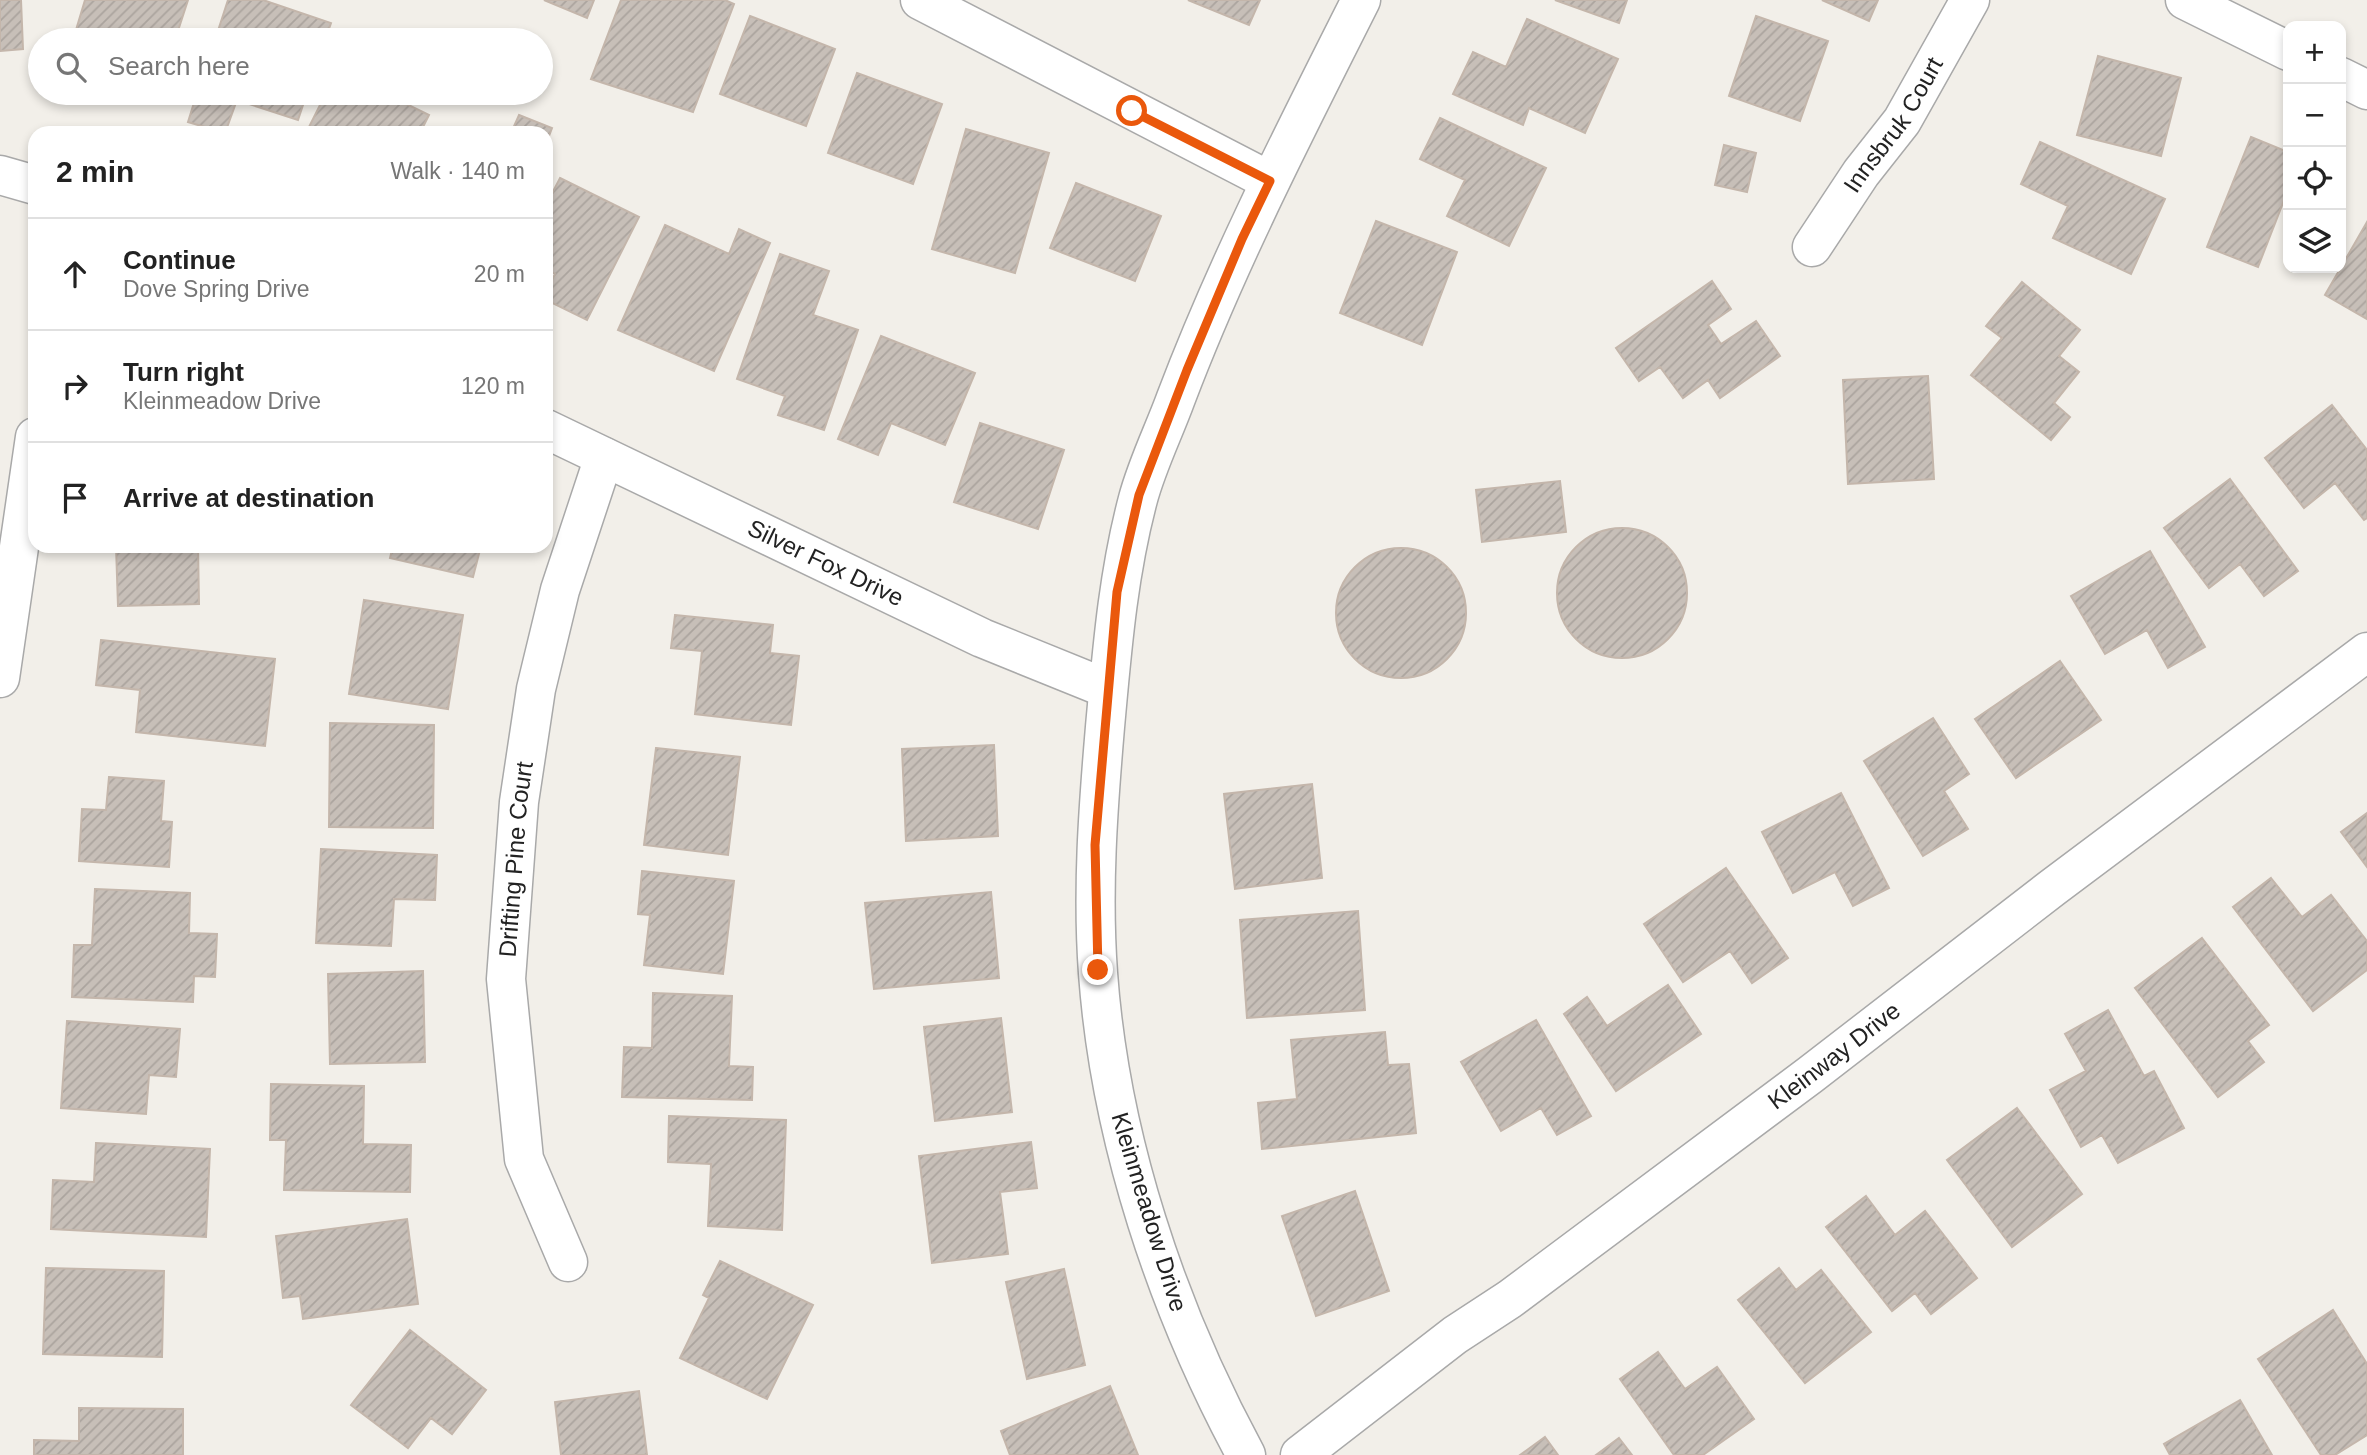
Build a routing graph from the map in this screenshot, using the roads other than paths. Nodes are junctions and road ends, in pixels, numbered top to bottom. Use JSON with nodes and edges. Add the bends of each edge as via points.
{"nodes":[{"id":1,"x":919,"y":0,"type":"edge"},
{"id":2,"x":1361,"y":0,"type":"edge"},
{"id":3,"x":1970,"y":0,"type":"edge"},
{"id":4,"x":2185,"y":0,"type":"edge"},
{"id":5,"x":2283,"y":49,"type":"edge"},
{"id":6,"x":2346,"y":80,"type":"edge"},
{"id":7,"x":2367,"y":90,"type":"edge"},
{"id":8,"x":0,"y":175,"type":"edge"},
{"id":9,"x":1270,"y":181,"type":"junction"},
{"id":10,"x":28,"y":183,"type":"edge"},
{"id":11,"x":1812,"y":247,"type":"dead end"},
{"id":12,"x":553,"y":432,"type":"edge"},
{"id":13,"x":604,"y":457,"type":"junction"},
{"id":14,"x":28,"y":485,"type":"edge"},
{"id":15,"x":2367,"y":652,"type":"edge"},
{"id":16,"x":0,"y":678,"type":"edge"},
{"id":17,"x":1108,"y":689,"type":"junction"},
{"id":18,"x":568,"y":1262,"type":"dead end"},
{"id":19,"x":1246,"y":1455,"type":"edge"},
{"id":20,"x":1300,"y":1455,"type":"edge"}],
"edges":[{"from":1,"to":9,"type":"street"},
{"from":2,"to":9,"type":"street","name":"Kleinmeadow Drive"},
{"from":3,"to":11,"type":"street","name":"Innsbruk Court","via":[[1902,121]]},
{"from":4,"to":5,"type":"street"},
{"from":6,"to":7,"type":"street"},
{"from":8,"to":10,"type":"street"},
{"from":9,"to":17,"type":"street","name":"Kleinmeadow Drive","via":[[1187,370],[1139,495],[1117,592]]},
{"from":12,"to":13,"type":"street","name":"Silver Fox Drive"},
{"from":13,"to":17,"type":"street","name":"Silver Fox Drive","via":[[982,638]]},
{"from":13,"to":18,"type":"street","name":"Drifting Pine Court","via":[[560,590],[536,689],[519,802],[506,979],[524,1159]]},
{"from":14,"to":16,"type":"street"},
{"from":15,"to":20,"type":"street","name":"Kleinway Drive"},
{"from":17,"to":19,"type":"street","name":"Kleinmeadow Drive","via":[[1095,845],[1098,970],[1114,1097],[1128,1156],[1182,1321]]}]}
